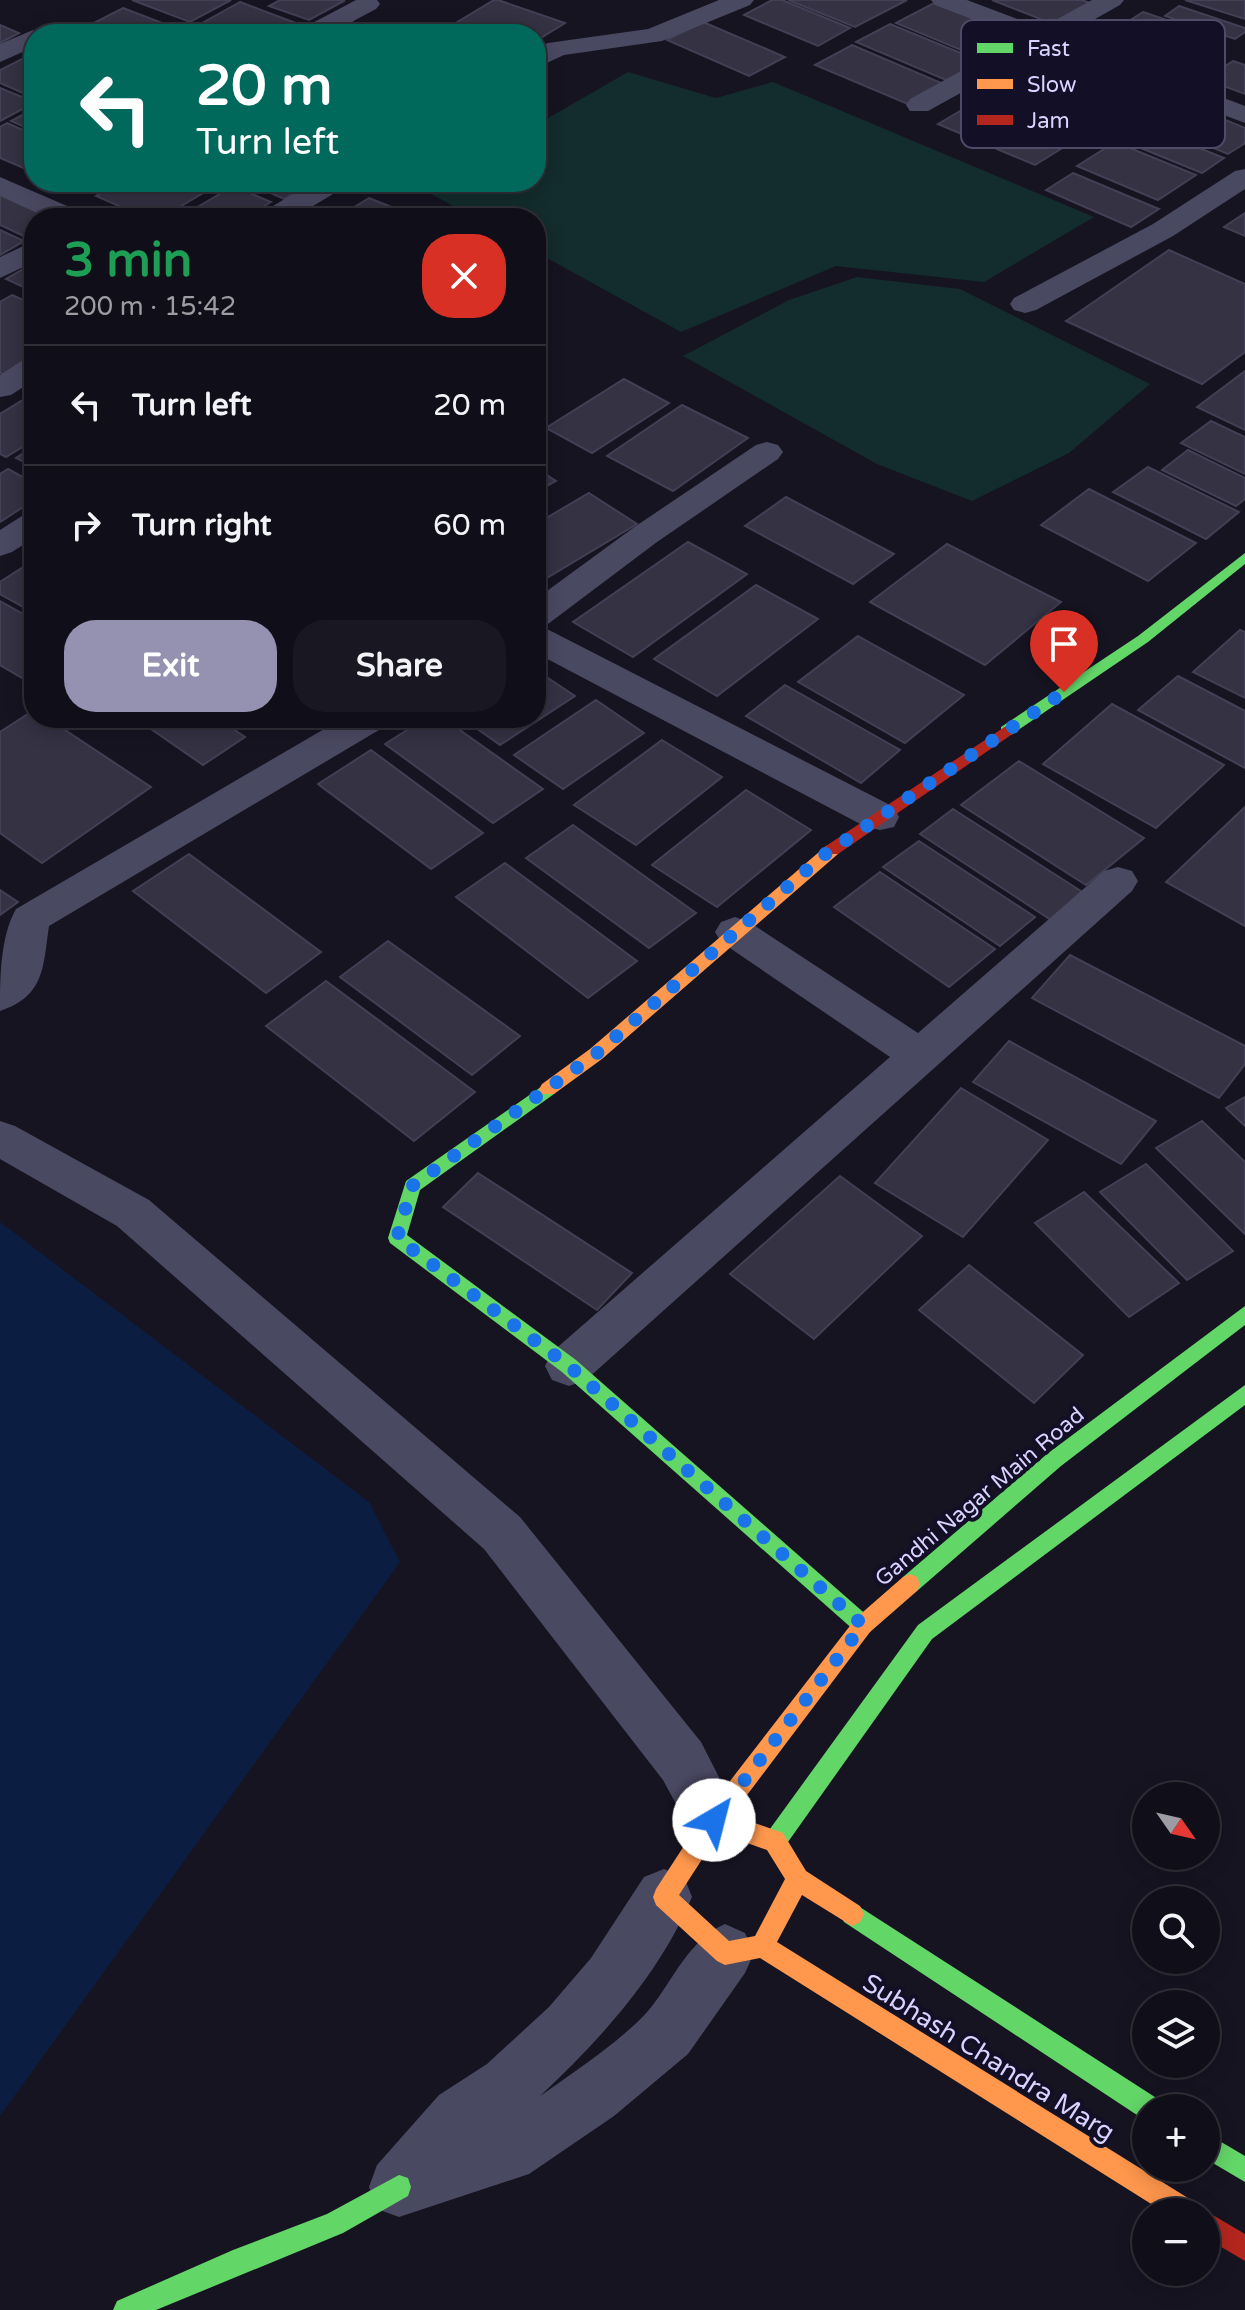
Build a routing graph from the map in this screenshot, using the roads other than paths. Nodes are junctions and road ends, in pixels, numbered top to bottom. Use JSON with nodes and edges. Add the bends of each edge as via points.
{"nodes":[{"id":1,"x":944,"y":0,"type":"edge"},
{"id":2,"x":1111,"y":0,"type":"edge"},
{"id":3,"x":736,"y":1,"type":"edge"},
{"id":4,"x":367,"y":4,"type":"dead end"},
{"id":5,"x":999,"y":20,"type":"edge"},
{"id":6,"x":1076,"y":20,"type":"edge"},
{"id":7,"x":329,"y":24,"type":"edge"},
{"id":8,"x":24,"y":42,"type":"edge"},
{"id":9,"x":0,"y":54,"type":"edge"},
{"id":10,"x":546,"y":54,"type":"edge"},
{"id":11,"x":961,"y":83,"type":"edge"},
{"id":12,"x":919,"y":105,"type":"dead end"},
{"id":13,"x":1225,"y":107,"type":"edge"},
{"id":14,"x":1245,"y":115,"type":"edge"},
{"id":15,"x":1245,"y":177,"type":"edge"},
{"id":16,"x":27,"y":192,"type":"edge"},
{"id":17,"x":316,"y":192,"type":"edge"},
{"id":18,"x":54,"y":208,"type":"edge"},
{"id":19,"x":290,"y":208,"type":"edge"},
{"id":20,"x":24,"y":256,"type":"edge"},
{"id":21,"x":0,"y":269,"type":"edge"},
{"id":22,"x":1025,"y":304,"type":"dead end"},
{"id":23,"x":24,"y":373,"type":"edge"},
{"id":24,"x":0,"y":388,"type":"edge"},
{"id":25,"x":767,"y":452,"type":"dead end"},
{"id":26,"x":24,"y":529,"type":"edge"},
{"id":27,"x":0,"y":545,"type":"edge"},
{"id":28,"x":1245,"y":557,"type":"edge"},
{"id":29,"x":546,"y":609,"type":"edge"},
{"id":30,"x":546,"y":643,"type":"edge"},
{"id":31,"x":354,"y":728,"type":"edge"},
{"id":32,"x":880,"y":817,"type":"junction"},
{"id":33,"x":1118,"y":881,"type":"dead end"},
{"id":34,"x":735,"y":932,"type":"junction"},
{"id":35,"x":0,"y":995,"type":"edge"},
{"id":36,"x":921,"y":1056,"type":"junction"},
{"id":37,"x":0,"y":1138,"type":"edge"},
{"id":38,"x":1245,"y":1314,"type":"edge"},
{"id":39,"x":569,"y":1366,"type":"junction"},
{"id":40,"x":1245,"y":1394,"type":"edge"},
{"id":41,"x":863,"y":1625,"type":"junction"},
{"id":42,"x":714,"y":1820,"type":"junction"},
{"id":43,"x":775,"y":1841,"type":"junction"},
{"id":44,"x":798,"y":1879,"type":"junction"},
{"id":45,"x":664,"y":1897,"type":"junction"},
{"id":46,"x":743,"y":1950,"type":"junction"},
{"id":47,"x":1132,"y":2097,"type":"edge"},
{"id":48,"x":1220,"y":2154,"type":"edge"},
{"id":49,"x":1245,"y":2170,"type":"edge"},
{"id":50,"x":399,"y":2187,"type":"junction"},
{"id":51,"x":1163,"y":2198,"type":"edge"},
{"id":52,"x":1220,"y":2233,"type":"edge"},
{"id":53,"x":1245,"y":2248,"type":"edge"},
{"id":54,"x":126,"y":2310,"type":"edge"}],
"edges":[{"from":1,"to":5,"type":"street"},
{"from":2,"to":6,"type":"street"},
{"from":3,"to":10,"type":"street","via":[[653,36],[557,48]]},
{"from":4,"to":7,"type":"street"},
{"from":8,"to":9,"type":"street"},
{"from":11,"to":12,"type":"street"},
{"from":13,"to":14,"type":"street"},
{"from":15,"to":22,"type":"street","via":[[1163,230]]},
{"from":16,"to":18,"type":"street"},
{"from":17,"to":19,"type":"street"},
{"from":20,"to":21,"type":"street"},
{"from":23,"to":24,"type":"street"},
{"from":25,"to":29,"type":"street"},
{"from":26,"to":27,"type":"street"},
{"from":28,"to":32,"type":"street","via":[[1143,639]]},
{"from":30,"to":32,"type":"street"},
{"from":31,"to":35,"type":"street","via":[[30,919],[21,978]]},
{"from":32,"to":34,"type":"street","via":[[824,855]]},
{"from":33,"to":36,"type":"street"},
{"from":34,"to":36,"type":"street"},
{"from":34,"to":39,"type":"street","via":[[596,1054],[412,1186],[397,1238]]},
{"from":36,"to":39,"type":"street"},
{"from":37,"to":42,"type":"street","via":[[133,1213],[502,1533],[682,1761]]},
{"from":38,"to":41,"type":"street","name":"Gandhi Nagar Main Road","via":[[1054,1460]]},
{"from":39,"to":41,"type":"street"},
{"from":40,"to":43,"type":"street","via":[[925,1632]]},
{"from":41,"to":42,"type":"street","name":"Gandhi Nagar Main Road"},
{"from":42,"to":43,"type":"street"},
{"from":42,"to":45,"type":"street","name":"Gandhi Nagar Main Road"},
{"from":43,"to":44,"type":"street"},
{"from":44,"to":46,"type":"street"},
{"from":44,"to":47,"type":"street","name":"Subhash Chandra Marg"},
{"from":45,"to":46,"type":"street","name":"Subhash Chandra Marg"},
{"from":45,"to":50,"type":"street","via":[[611,1978],[570,2028],[508,2085],[460,2116]]},
{"from":46,"to":50,"type":"street","via":[[667,2033],[593,2095],[508,2153]]},
{"from":46,"to":51,"type":"street","name":"Subhash Chandra Marg"},
{"from":48,"to":49,"type":"street"},
{"from":50,"to":54,"type":"street","via":[[334,2224]]},
{"from":52,"to":53,"type":"street"}]}
